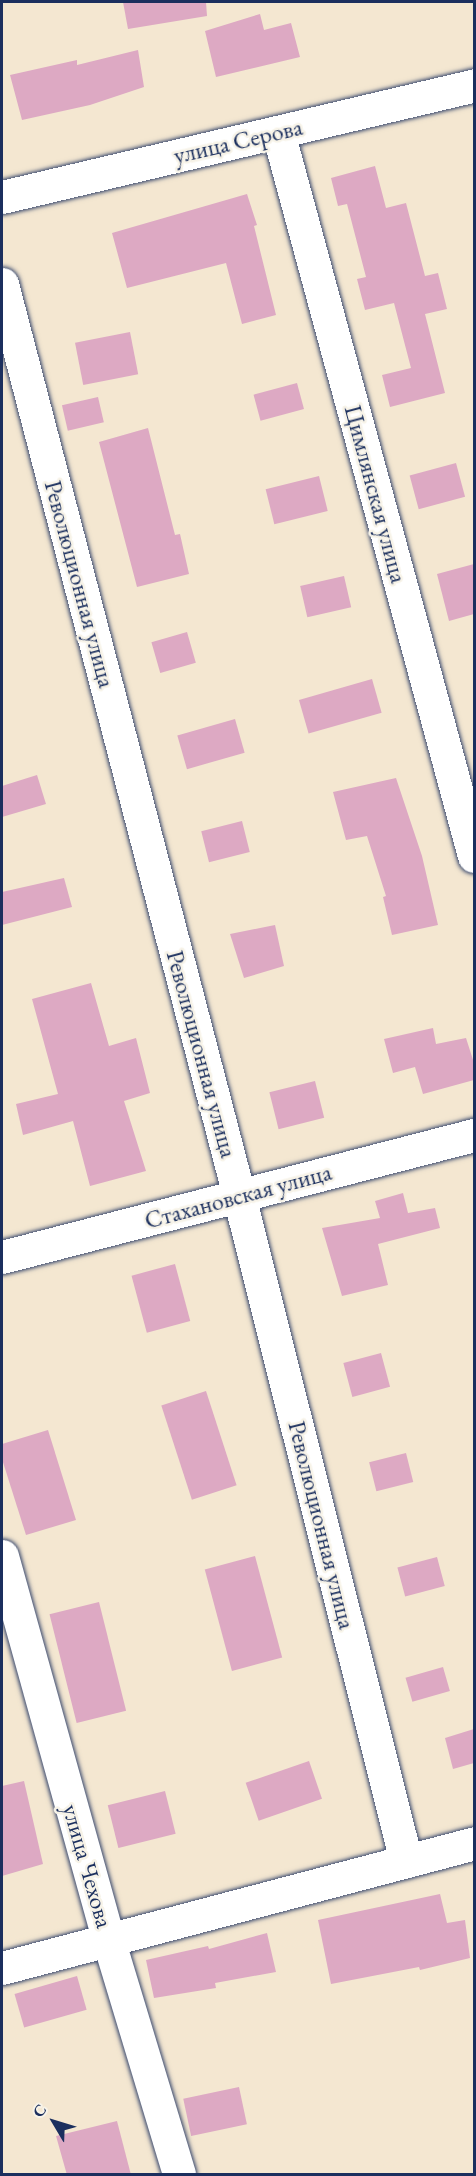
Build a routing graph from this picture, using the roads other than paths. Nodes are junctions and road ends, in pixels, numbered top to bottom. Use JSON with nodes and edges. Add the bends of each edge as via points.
{"nodes":[{"id":1,"x":474,"y":85,"type":"edge"},
{"id":2,"x":278,"y":132,"type":"junction"},
{"id":3,"x":2,"y":197,"type":"edge"},
{"id":4,"x":2,"y":285,"type":"edge"},
{"id":5,"x":474,"y":856,"type":"edge"},
{"id":6,"x":474,"y":1135,"type":"edge"},
{"id":7,"x":239,"y":1196,"type":"junction"},
{"id":8,"x":2,"y":1257,"type":"edge"},
{"id":9,"x":2,"y":1556,"type":"edge"},
{"id":10,"x":474,"y":1843,"type":"edge"},
{"id":11,"x":406,"y":1861,"type":"junction"},
{"id":12,"x":109,"y":1942,"type":"junction"},
{"id":13,"x":2,"y":1968,"type":"edge"},
{"id":14,"x":179,"y":2175,"type":"edge"}],
"edges":[{"from":1,"to":2,"type":"street","name":"улица Серова"},
{"from":2,"to":3,"type":"street","name":"улица Серова"},
{"from":2,"to":5,"type":"street","name":"Цимлянская улица"},
{"from":4,"to":7,"type":"street","name":"Революционная улица"},
{"from":6,"to":7,"type":"street","name":"Стахановская улица"},
{"from":7,"to":8,"type":"street","name":"Стахановская улица"},
{"from":7,"to":11,"type":"street","name":"Революционная улица"},
{"from":9,"to":12,"type":"street","name":"улица Чехова"},
{"from":10,"to":11,"type":"street"},
{"from":11,"to":12,"type":"street"},
{"from":12,"to":13,"type":"street"},
{"from":12,"to":14,"type":"street","name":"улица Чехова"}]}
